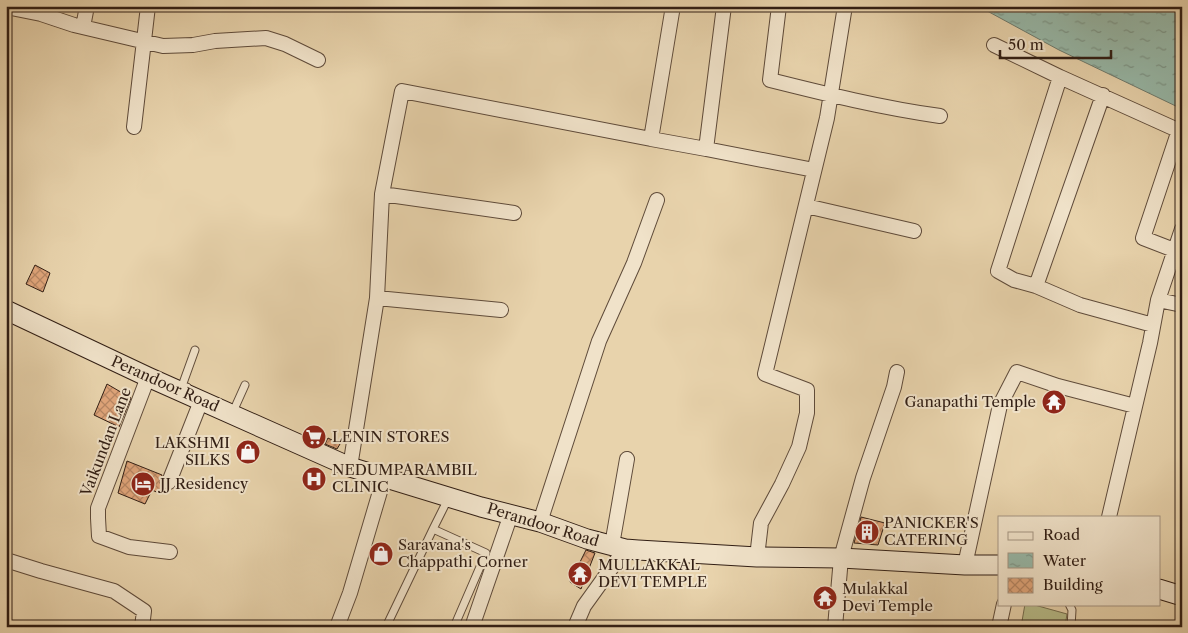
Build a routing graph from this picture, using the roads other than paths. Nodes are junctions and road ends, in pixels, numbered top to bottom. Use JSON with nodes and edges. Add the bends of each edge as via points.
{"nodes":[{"id":1,"x":87,"y":6,"type":"edge"},
{"id":2,"x":148,"y":6,"type":"edge"},
{"id":3,"x":673,"y":6,"type":"edge"},
{"id":4,"x":724,"y":6,"type":"edge"},
{"id":5,"x":779,"y":6,"type":"edge"},
{"id":6,"x":846,"y":6,"type":"edge"},
{"id":7,"x":6,"y":7,"type":"edge"},
{"id":8,"x":83,"y":27,"type":"junction"},
{"id":9,"x":144,"y":42,"type":"junction"},
{"id":10,"x":994,"y":45,"type":"dead end"},
{"id":11,"x":318,"y":60,"type":"dead end"},
{"id":12,"x":1060,"y":76,"type":"junction"},
{"id":13,"x":830,"y":95,"type":"junction"},
{"id":14,"x":1103,"y":95,"type":"junction"},
{"id":15,"x":940,"y":116,"type":"dead end"},
{"id":16,"x":134,"y":127,"type":"dead end"},
{"id":17,"x":1180,"y":131,"type":"edge"},
{"id":18,"x":651,"y":139,"type":"junction"},
{"id":19,"x":706,"y":149,"type":"junction"},
{"id":20,"x":814,"y":170,"type":"junction"},
{"id":21,"x":382,"y":194,"type":"junction"},
{"id":22,"x":657,"y":200,"type":"dead end"},
{"id":23,"x":806,"y":206,"type":"junction"},
{"id":24,"x":514,"y":213,"type":"dead end"},
{"id":25,"x":1182,"y":229,"type":"edge"},
{"id":26,"x":914,"y":231,"type":"dead end"},
{"id":27,"x":1174,"y":250,"type":"junction"},
{"id":28,"x":1036,"y":286,"type":"junction"},
{"id":29,"x":377,"y":298,"type":"junction"},
{"id":30,"x":1158,"y":300,"type":"junction"},
{"id":31,"x":1182,"y":304,"type":"edge"},
{"id":32,"x":6,"y":310,"type":"edge"},
{"id":33,"x":501,"y":310,"type":"dead end"},
{"id":34,"x":1154,"y":325,"type":"junction"},
{"id":35,"x":195,"y":350,"type":"dead end"},
{"id":36,"x":897,"y":372,"type":"dead end"},
{"id":37,"x":148,"y":377,"type":"junction"},
{"id":38,"x":245,"y":384,"type":"dead end"},
{"id":39,"x":201,"y":401,"type":"junction"},
{"id":40,"x":1135,"y":406,"type":"junction"},
{"id":41,"x":232,"y":415,"type":"junction"},
{"id":42,"x":627,"y":459,"type":"dead end"},
{"id":43,"x":350,"y":467,"type":"junction"},
{"id":44,"x":384,"y":478,"type":"junction"},
{"id":45,"x":169,"y":482,"type":"dead end"},
{"id":46,"x":449,"y":497,"type":"junction"},
{"id":47,"x":511,"y":514,"type":"junction"},
{"id":48,"x":1109,"y":516,"type":"edge"},
{"id":49,"x":540,"y":522,"type":"junction"},
{"id":50,"x":432,"y":529,"type":"junction"},
{"id":51,"x":618,"y":547,"type":"junction"},
{"id":52,"x":170,"y":552,"type":"dead end"},
{"id":53,"x":756,"y":557,"type":"junction"},
{"id":54,"x":841,"y":558,"type":"junction"},
{"id":55,"x":6,"y":560,"type":"edge"},
{"id":56,"x":965,"y":565,"type":"junction"},
{"id":57,"x":998,"y":565,"type":"edge"},
{"id":58,"x":1160,"y":589,"type":"edge"},
{"id":59,"x":1182,"y":596,"type":"edge"},
{"id":60,"x":1004,"y":606,"type":"edge"},
{"id":61,"x":1070,"y":606,"type":"edge"},
{"id":62,"x":142,"y":627,"type":"edge"},
{"id":63,"x":337,"y":627,"type":"edge"},
{"id":64,"x":386,"y":627,"type":"edge"},
{"id":65,"x":454,"y":627,"type":"edge"},
{"id":66,"x":472,"y":627,"type":"edge"},
{"id":67,"x":575,"y":627,"type":"edge"},
{"id":68,"x":835,"y":627,"type":"edge"},
{"id":69,"x":999,"y":627,"type":"edge"},
{"id":70,"x":1071,"y":627,"type":"edge"}],
"edges":[{"from":1,"to":8,"type":"street"},
{"from":2,"to":9,"type":"street"},
{"from":3,"to":18,"type":"street"},
{"from":4,"to":19,"type":"street"},
{"from":5,"to":13,"type":"street","via":[[770,80]]},
{"from":6,"to":13,"type":"street"},
{"from":7,"to":8,"type":"street"},
{"from":8,"to":9,"type":"street"},
{"from":9,"to":11,"type":"street","via":[[163,46],[266,38]]},
{"from":9,"to":16,"type":"street"},
{"from":10,"to":12,"type":"street"},
{"from":12,"to":14,"type":"street"},
{"from":12,"to":28,"type":"street","via":[[998,271]]},
{"from":13,"to":15,"type":"street"},
{"from":13,"to":20,"type":"street"},
{"from":14,"to":17,"type":"street"},
{"from":14,"to":28,"type":"street"},
{"from":17,"to":27,"type":"street","via":[[1143,238]]},
{"from":18,"to":19,"type":"street"},
{"from":18,"to":21,"type":"street","via":[[402,91]]},
{"from":19,"to":20,"type":"street"},
{"from":20,"to":23,"type":"street"},
{"from":21,"to":24,"type":"street"},
{"from":21,"to":29,"type":"street"},
{"from":22,"to":49,"type":"street","via":[[634,263],[599,341]]},
{"from":23,"to":26,"type":"street"},
{"from":23,"to":53,"type":"street","via":[[764,374],[807,390],[807,413],[799,447],[761,523]]},
{"from":25,"to":27,"type":"street"},
{"from":27,"to":30,"type":"street"},
{"from":28,"to":34,"type":"street","via":[[1080,305]]},
{"from":29,"to":33,"type":"street"},
{"from":29,"to":43,"type":"street"},
{"from":30,"to":31,"type":"street"},
{"from":30,"to":34,"type":"street"},
{"from":32,"to":37,"type":"main road","name":"Perandoor Road"},
{"from":34,"to":40,"type":"street"},
{"from":35,"to":39,"type":"lane","via":[[182,386],[204,394]]},
{"from":36,"to":54,"type":"street"},
{"from":37,"to":39,"type":"main road","name":"Perandoor Road"},
{"from":37,"to":52,"type":"street","name":"Vaikundan Lane","via":[[98,508],[99,536],[129,547]]},
{"from":38,"to":41,"type":"lane"},
{"from":39,"to":41,"type":"main road","name":"Perandoor Road"},
{"from":39,"to":45,"type":"street"},
{"from":40,"to":48,"type":"street"},
{"from":40,"to":56,"type":"street","via":[[1016,372],[1000,405]]},
{"from":41,"to":43,"type":"main road","name":"Perandoor Road"},
{"from":42,"to":51,"type":"street"},
{"from":43,"to":44,"type":"main road","name":"Perandoor Road"},
{"from":44,"to":46,"type":"main road","name":"Perandoor Road"},
{"from":44,"to":63,"type":"street"},
{"from":46,"to":47,"type":"main road","name":"Perandoor Road"},
{"from":46,"to":50,"type":"lane"},
{"from":47,"to":49,"type":"main road","name":"Perandoor Road"},
{"from":47,"to":66,"type":"street"},
{"from":49,"to":51,"type":"main road","name":"Perandoor Road"},
{"from":50,"to":64,"type":"lane"},
{"from":50,"to":65,"type":"lane","via":[[486,553]]},
{"from":51,"to":53,"type":"main road","name":"Perandoor Road"},
{"from":51,"to":67,"type":"street"},
{"from":53,"to":54,"type":"main road","name":"Perandoor Road"},
{"from":54,"to":56,"type":"main road","name":"Perandoor Road"},
{"from":54,"to":68,"type":"street"},
{"from":55,"to":62,"type":"street","via":[[114,590],[144,612]]},
{"from":56,"to":57,"type":"main road","name":"Perandoor Road"},
{"from":58,"to":59,"type":"main road"},
{"from":60,"to":69,"type":"street"},
{"from":61,"to":70,"type":"lane"}]}
